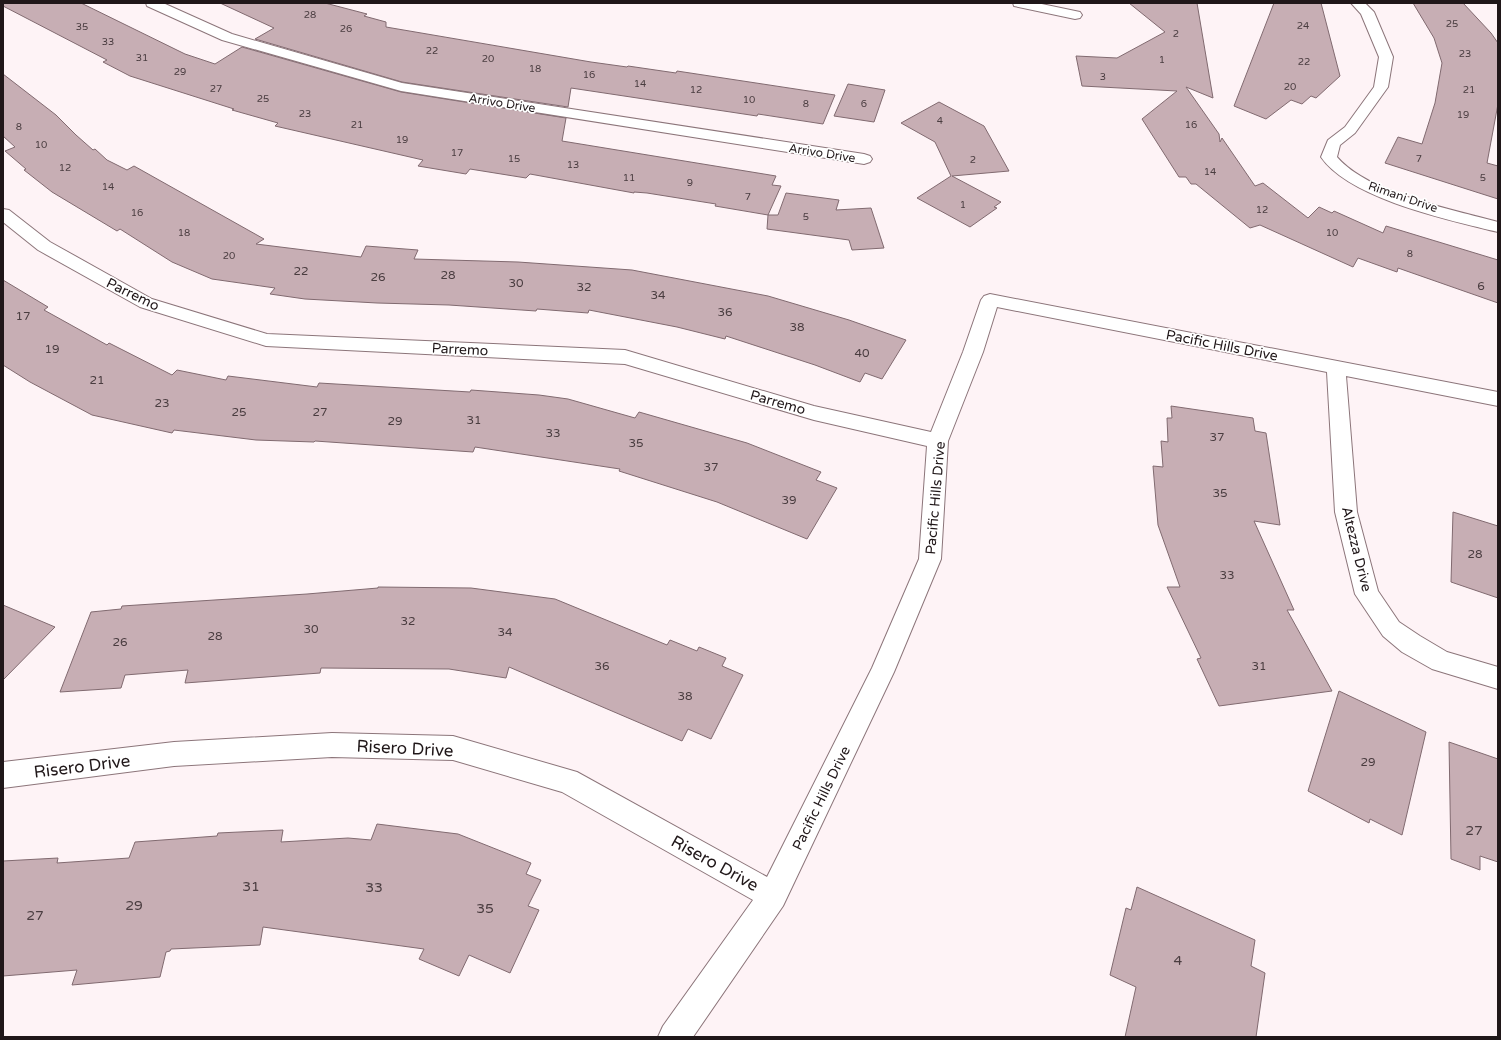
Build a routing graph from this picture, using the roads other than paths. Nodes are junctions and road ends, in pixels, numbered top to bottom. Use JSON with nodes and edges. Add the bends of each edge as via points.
{"nodes":[{"id":1,"x":152,"y":3,"type":"edge"},
{"id":2,"x":1019,"y":3,"type":"edge"},
{"id":3,"x":1357,"y":3,"type":"edge"},
{"id":4,"x":1075,"y":15,"type":"dead end"},
{"id":5,"x":864,"y":159,"type":"dead end"},
{"id":6,"x":3,"y":214,"type":"edge"},
{"id":7,"x":1498,"y":227,"type":"edge"},
{"id":8,"x":1336,"y":367,"type":"junction"},
{"id":9,"x":1498,"y":399,"type":"edge"},
{"id":10,"x":938,"y":441,"type":"junction"},
{"id":11,"x":1498,"y":678,"type":"edge"},
{"id":12,"x":3,"y":775,"type":"edge"},
{"id":13,"x":773,"y":896,"type":"junction"},
{"id":14,"x":674,"y":1037,"type":"edge"}],
"edges":[{"from":1,"to":5,"type":"street","name":"Arrivo Drive","via":[[227,37],[401,88]]},
{"from":2,"to":4,"type":"street"},
{"from":3,"to":7,"type":"street","name":"Rimani Drive","via":[[1367,12],[1386,57],[1382,86],[1350,130],[1333,143],[1329,157],[1341,170],[1364,184],[1399,198]]},
{"from":6,"to":10,"type":"street","name":"Parremo","via":[[44,246],[146,303],[266,340],[625,358],[814,413]]},
{"from":8,"to":9,"type":"street","name":"Pacific Hills Drive"},
{"from":8,"to":10,"type":"street","name":"Pacific Hills Drive","via":[[990,300],[973,352]]},
{"from":8,"to":11,"type":"street","name":"Altezza Drive","via":[[1346,512],[1367,594],[1391,629],[1411,644],[1441,661]]},
{"from":10,"to":13,"type":"street","name":"Pacific Hills Drive","via":[[930,559],[882,672]]},
{"from":12,"to":13,"type":"street","name":"Risero Drive","via":[[182,753],[332,745],[453,748],[568,781]]},
{"from":13,"to":14,"type":"street","name":"Pacific Hills Drive"}]}
